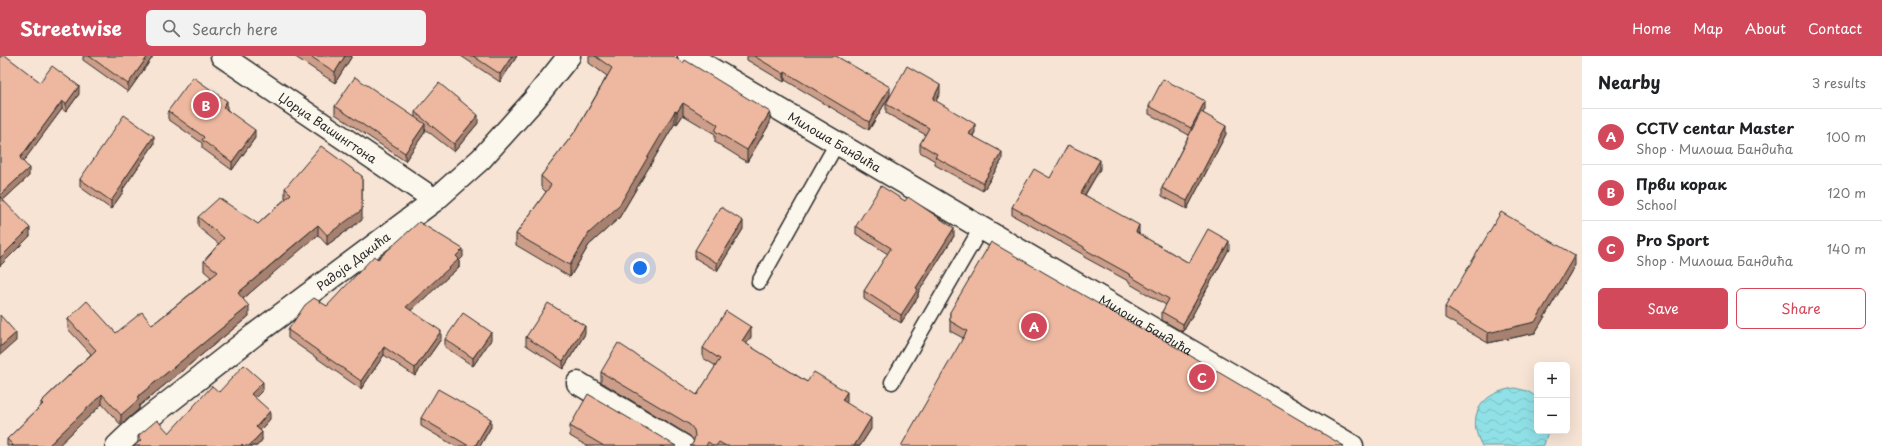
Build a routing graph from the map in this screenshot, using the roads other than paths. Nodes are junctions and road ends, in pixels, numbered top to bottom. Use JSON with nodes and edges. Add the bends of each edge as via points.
{"nodes":[{"id":1,"x":222,"y":56,"type":"edge"},
{"id":2,"x":569,"y":56,"type":"edge"},
{"id":3,"x":689,"y":56,"type":"edge"},
{"id":4,"x":837,"y":143,"type":"junction"},
{"id":5,"x":435,"y":200,"type":"junction"},
{"id":6,"x":981,"y":228,"type":"junction"},
{"id":7,"x":759,"y":282,"type":"dead end"},
{"id":8,"x":892,"y":382,"type":"dead end"},
{"id":9,"x":578,"y":383,"type":"dead end"},
{"id":10,"x":117,"y":446,"type":"edge"},
{"id":11,"x":683,"y":446,"type":"edge"},
{"id":12,"x":1352,"y":446,"type":"edge"}],
"edges":[{"from":1,"to":5,"type":"street","name":"Џорџа Вашингтона"},
{"from":2,"to":5,"type":"street","name":"Радоја Дакића","via":[[534,100],[481,158]]},
{"from":3,"to":4,"type":"street","name":"Милоша Бандића"},
{"from":4,"to":6,"type":"street","name":"Милоша Бандића"},
{"from":4,"to":7,"type":"lane"},
{"from":5,"to":10,"type":"street","name":"Радоја Дакића","via":[[248,340],[137,427]]},
{"from":6,"to":8,"type":"lane"},
{"from":6,"to":12,"type":"street","name":"Милоша Бандића"},
{"from":9,"to":11,"type":"street"}]}
